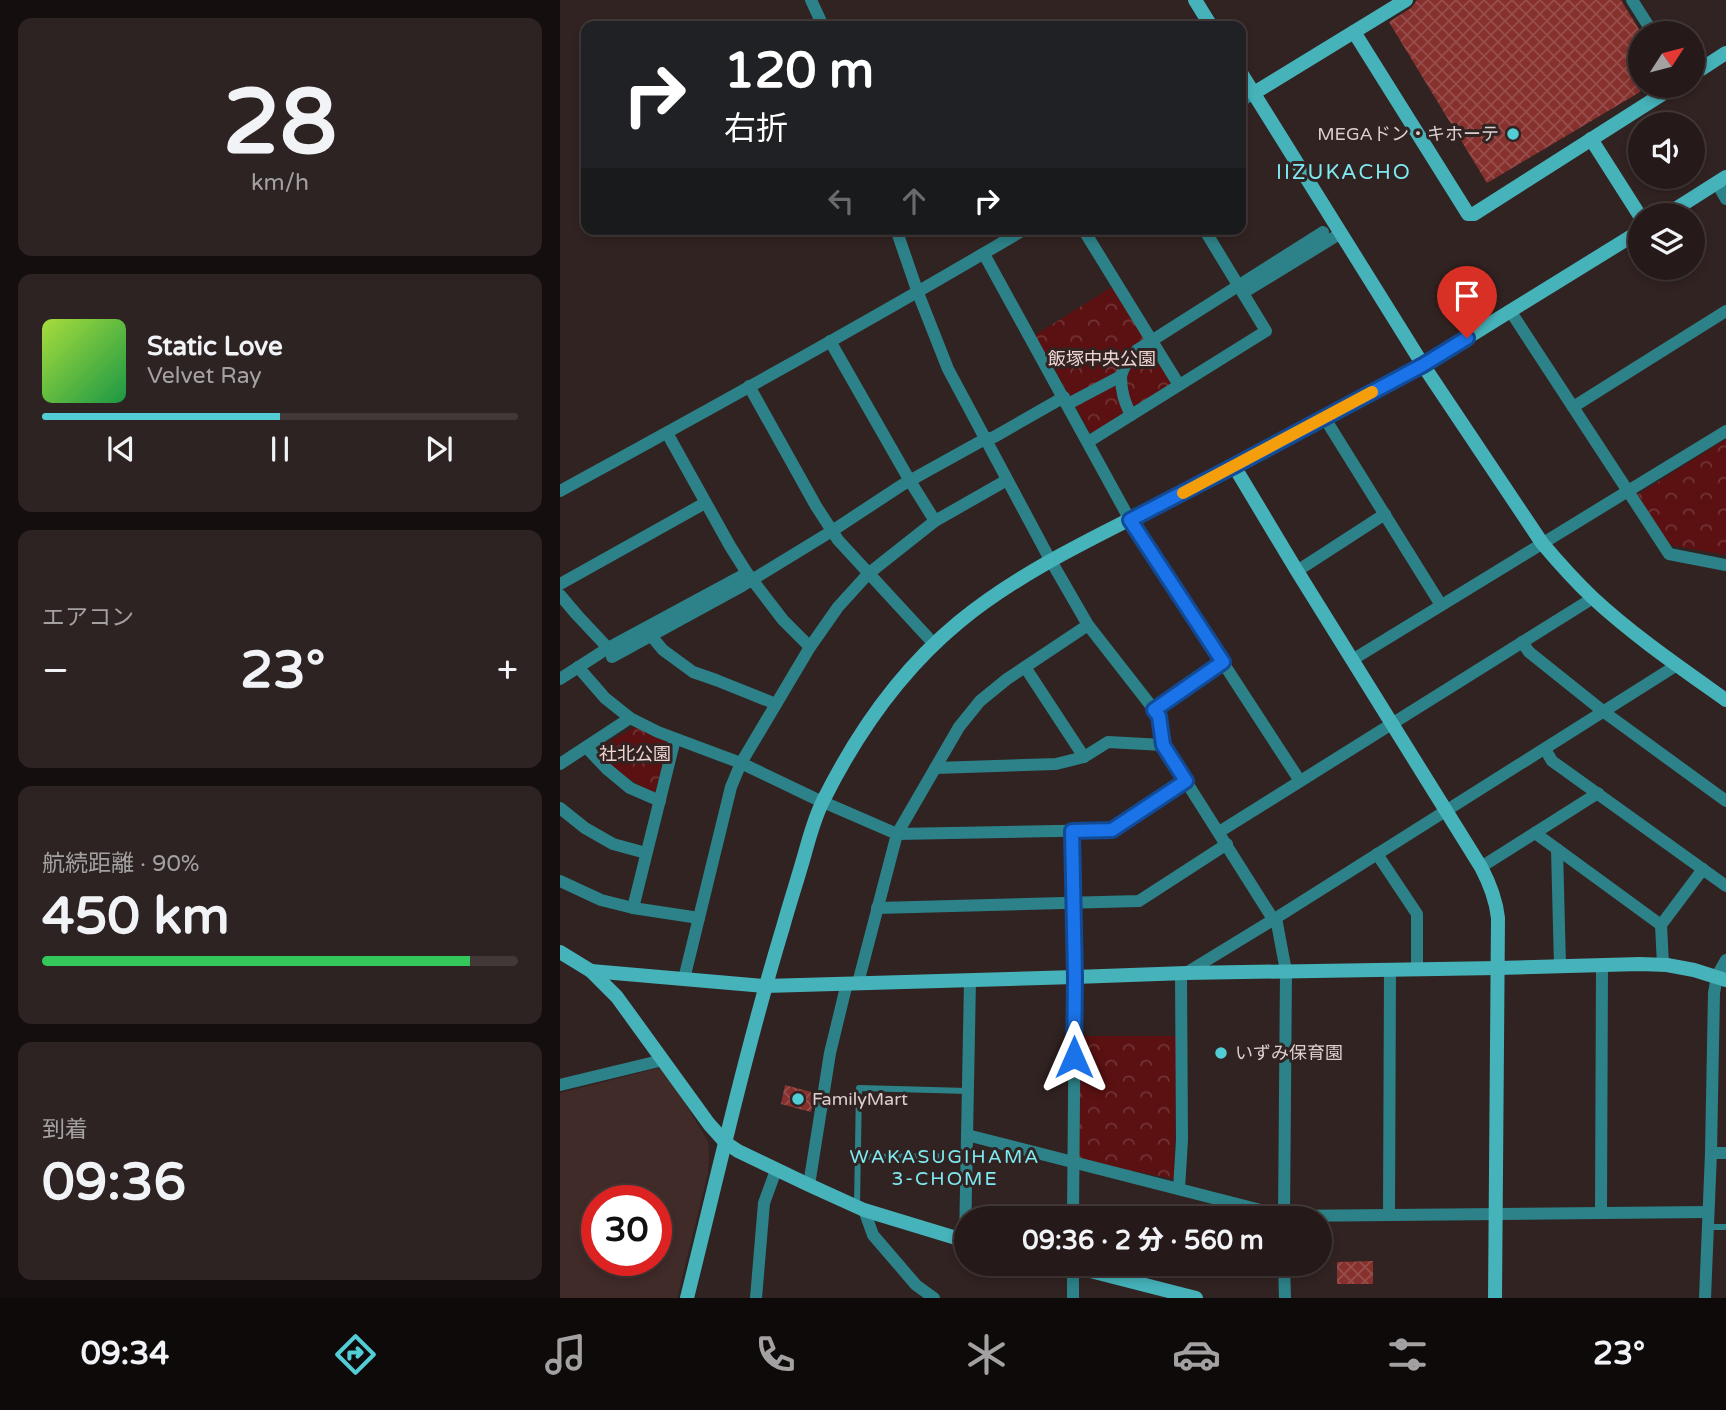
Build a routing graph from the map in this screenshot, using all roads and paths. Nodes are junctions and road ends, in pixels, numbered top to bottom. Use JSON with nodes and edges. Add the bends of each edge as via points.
{"nodes":[{"id":1,"x":811,"y":0,"type":"edge"},
{"id":2,"x":1195,"y":0,"type":"edge"},
{"id":3,"x":1406,"y":0,"type":"edge"},
{"id":4,"x":1632,"y":0,"type":"edge"},
{"id":5,"x":821,"y":21,"type":"edge"},
{"id":6,"x":1209,"y":21,"type":"edge"},
{"id":7,"x":1645,"y":21,"type":"edge"},
{"id":8,"x":1354,"y":32,"type":"junction"},
{"id":9,"x":1726,"y":53,"type":"edge"},
{"id":10,"x":1705,"y":67,"type":"edge"},
{"id":11,"x":1247,"y":97,"type":"edge"},
{"id":12,"x":1656,"y":98,"type":"edge"},
{"id":13,"x":1591,"y":139,"type":"junction"},
{"id":14,"x":1721,"y":180,"type":"edge"},
{"id":15,"x":1726,"y":199,"type":"edge"},
{"id":16,"x":1632,"y":203,"type":"edge"},
{"id":17,"x":1685,"y":203,"type":"edge"},
{"id":18,"x":1323,"y":232,"type":"dead end"},
{"id":19,"x":1341,"y":233,"type":"junction"},
{"id":20,"x":898,"y":235,"type":"edge"},
{"id":21,"x":1015,"y":235,"type":"edge"},
{"id":22,"x":1087,"y":235,"type":"edge"},
{"id":23,"x":1208,"y":235,"type":"edge"},
{"id":24,"x":1628,"y":239,"type":"edge"},
{"id":25,"x":984,"y":254,"type":"junction"},
{"id":26,"x":1241,"y":289,"type":"junction"},
{"id":27,"x":918,"y":293,"type":"junction"},
{"id":28,"x":1726,"y":311,"type":"edge"},
{"id":29,"x":1511,"y":312,"type":"junction"},
{"id":30,"x":1152,"y":340,"type":"junction"},
{"id":31,"x":830,"y":341,"type":"junction"},
{"id":32,"x":1423,"y":365,"type":"junction"},
{"id":33,"x":1121,"y":376,"type":"junction"},
{"id":34,"x":1179,"y":385,"type":"junction"},
{"id":35,"x":749,"y":386,"type":"junction"},
{"id":36,"x":1066,"y":401,"type":"junction"},
{"id":37,"x":1573,"y":407,"type":"junction"},
{"id":38,"x":1131,"y":415,"type":"junction"},
{"id":39,"x":1324,"y":417,"type":"junction"},
{"id":40,"x":1726,"y":431,"type":"edge"},
{"id":41,"x":667,"y":433,"type":"junction"},
{"id":42,"x":985,"y":439,"type":"junction"},
{"id":43,"x":1088,"y":442,"type":"junction"},
{"id":44,"x":1234,"y":466,"type":"junction"},
{"id":45,"x":1007,"y":480,"type":"junction"},
{"id":46,"x":910,"y":481,"type":"junction"},
{"id":47,"x":560,"y":491,"type":"edge"},
{"id":48,"x":1629,"y":492,"type":"junction"},
{"id":49,"x":705,"y":503,"type":"junction"},
{"id":50,"x":1385,"y":514,"type":"junction"},
{"id":51,"x":1130,"y":520,"type":"junction"},
{"id":52,"x":935,"y":521,"type":"junction"},
{"id":53,"x":832,"y":531,"type":"junction"},
{"id":54,"x":1542,"y":543,"type":"junction"},
{"id":55,"x":1051,"y":561,"type":"junction"},
{"id":56,"x":1726,"y":565,"type":"edge"},
{"id":57,"x":1297,"y":571,"type":"junction"},
{"id":58,"x":868,"y":574,"type":"junction"},
{"id":59,"x":749,"y":576,"type":"junction"},
{"id":60,"x":560,"y":584,"type":"edge"},
{"id":61,"x":560,"y":595,"type":"edge"},
{"id":62,"x":1593,"y":598,"type":"junction"},
{"id":63,"x":1441,"y":605,"type":"junction"},
{"id":64,"x":1088,"y":625,"type":"junction"},
{"id":65,"x":648,"y":632,"type":"junction"},
{"id":66,"x":1522,"y":642,"type":"junction"},
{"id":67,"x":934,"y":644,"type":"junction"},
{"id":68,"x":810,"y":647,"type":"junction"},
{"id":69,"x":610,"y":653,"type":"junction"},
{"id":70,"x":1352,"y":660,"type":"junction"},
{"id":71,"x":1223,"y":662,"type":"junction"},
{"id":72,"x":1677,"y":665,"type":"junction"},
{"id":73,"x":578,"y":667,"type":"junction"},
{"id":74,"x":1025,"y":667,"type":"junction"},
{"id":75,"x":560,"y":679,"type":"edge"},
{"id":76,"x":1726,"y":700,"type":"edge"},
{"id":77,"x":776,"y":704,"type":"junction"},
{"id":78,"x":1154,"y":710,"type":"junction"},
{"id":79,"x":1604,"y":712,"type":"junction"},
{"id":80,"x":630,"y":718,"type":"junction"},
{"id":81,"x":1391,"y":724,"type":"junction"},
{"id":82,"x":675,"y":739,"type":"junction"},
{"id":83,"x":1163,"y":745,"type":"junction"},
{"id":84,"x":586,"y":747,"type":"junction"},
{"id":85,"x":1545,"y":749,"type":"junction"},
{"id":86,"x":1084,"y":757,"type":"junction"},
{"id":87,"x":741,"y":763,"type":"junction"},
{"id":88,"x":560,"y":764,"type":"edge"},
{"id":89,"x":935,"y":768,"type":"junction"},
{"id":90,"x":1186,"y":781,"type":"junction"},
{"id":91,"x":1300,"y":781,"type":"junction"},
{"id":92,"x":1598,"y":793,"type":"junction"},
{"id":93,"x":660,"y":801,"type":"junction"},
{"id":94,"x":1726,"y":801,"type":"edge"},
{"id":95,"x":822,"y":802,"type":"junction"},
{"id":96,"x":560,"y":808,"type":"edge"},
{"id":97,"x":1445,"y":811,"type":"junction"},
{"id":98,"x":1072,"y":831,"type":"junction"},
{"id":99,"x":1219,"y":832,"type":"junction"},
{"id":100,"x":1535,"y":833,"type":"junction"},
{"id":101,"x":897,"y":834,"type":"junction"},
{"id":102,"x":1227,"y":844,"type":"junction"},
{"id":103,"x":1557,"y":849,"type":"junction"},
{"id":104,"x":646,"y":853,"type":"junction"},
{"id":105,"x":1377,"y":854,"type":"junction"},
{"id":106,"x":1481,"y":867,"type":"junction"},
{"id":107,"x":1703,"y":869,"type":"junction"},
{"id":108,"x":560,"y":881,"type":"edge"},
{"id":109,"x":1726,"y":886,"type":"edge"},
{"id":110,"x":1073,"y":904,"type":"junction"},
{"id":111,"x":633,"y":908,"type":"junction"},
{"id":112,"x":877,"y":908,"type":"junction"},
{"id":113,"x":699,"y":918,"type":"junction"},
{"id":114,"x":1275,"y":919,"type":"junction"},
{"id":115,"x":1661,"y":925,"type":"junction"},
{"id":116,"x":560,"y":952,"type":"edge"},
{"id":117,"x":1726,"y":960,"type":"edge"},
{"id":118,"x":1602,"y":965,"type":"junction"},
{"id":119,"x":1663,"y":965,"type":"junction"},
{"id":120,"x":1560,"y":966,"type":"junction"},
{"id":121,"x":1498,"y":968,"type":"junction"},
{"id":122,"x":1390,"y":970,"type":"junction"},
{"id":123,"x":1417,"y":970,"type":"junction"},
{"id":124,"x":591,"y":971,"type":"junction"},
{"id":125,"x":1286,"y":971,"type":"junction"},
{"id":126,"x":1184,"y":973,"type":"junction"},
{"id":127,"x":1075,"y":978,"type":"junction"},
{"id":128,"x":1721,"y":978,"type":"edge"},
{"id":129,"x":684,"y":979,"type":"junction"},
{"id":130,"x":970,"y":980,"type":"junction"},
{"id":131,"x":852,"y":983,"type":"junction"},
{"id":132,"x":765,"y":986,"type":"junction"},
{"id":133,"x":663,"y":1060,"type":"junction"},
{"id":134,"x":560,"y":1085,"type":"edge"},
{"id":135,"x":968,"y":1091,"type":"junction"},
{"id":136,"x":967,"y":1135,"type":"junction"},
{"id":137,"x":726,"y":1143,"type":"junction"},
{"id":138,"x":1711,"y":1153,"type":"junction"},
{"id":139,"x":1726,"y":1153,"type":"edge"},
{"id":140,"x":967,"y":1156,"type":"junction"},
{"id":141,"x":858,"y":1157,"type":"junction"},
{"id":142,"x":1073,"y":1163,"type":"junction"},
{"id":143,"x":776,"y":1170,"type":"junction"},
{"id":144,"x":809,"y":1185,"type":"junction"},
{"id":145,"x":1179,"y":1189,"type":"junction"},
{"id":146,"x":966,"y":1206,"type":"edge"},
{"id":147,"x":1073,"y":1206,"type":"edge"},
{"id":148,"x":1243,"y":1206,"type":"edge"},
{"id":149,"x":1284,"y":1206,"type":"edge"},
{"id":150,"x":861,"y":1208,"type":"junction"},
{"id":151,"x":1601,"y":1212,"type":"junction"},
{"id":152,"x":1708,"y":1212,"type":"junction"},
{"id":153,"x":1496,"y":1213,"type":"junction"},
{"id":154,"x":1389,"y":1214,"type":"junction"},
{"id":155,"x":1332,"y":1216,"type":"edge"},
{"id":156,"x":1707,"y":1227,"type":"junction"},
{"id":157,"x":1726,"y":1227,"type":"edge"},
{"id":158,"x":954,"y":1237,"type":"edge"},
{"id":159,"x":1071,"y":1276,"type":"edge"},
{"id":160,"x":1114,"y":1276,"type":"edge"},
{"id":161,"x":1284,"y":1276,"type":"edge"},
{"id":162,"x":687,"y":1298,"type":"edge"},
{"id":163,"x":756,"y":1298,"type":"edge"},
{"id":164,"x":934,"y":1298,"type":"edge"},
{"id":165,"x":1073,"y":1298,"type":"edge"},
{"id":166,"x":1196,"y":1298,"type":"edge"},
{"id":167,"x":1284,"y":1298,"type":"edge"},
{"id":168,"x":1495,"y":1298,"type":"edge"},
{"id":169,"x":1705,"y":1298,"type":"edge"}],
"edges":[{"from":1,"to":5,"type":"street"},
{"from":2,"to":6,"type":"street"},
{"from":3,"to":8,"type":"street"},
{"from":4,"to":7,"type":"street"},
{"from":8,"to":11,"type":"street"},
{"from":8,"to":13,"type":"street","via":[[1468,214]]},
{"from":9,"to":10,"type":"street"},
{"from":11,"to":19,"type":"street"},
{"from":12,"to":13,"type":"street"},
{"from":13,"to":16,"type":"street"},
{"from":14,"to":15,"type":"street"},
{"from":14,"to":17,"type":"street"},
{"from":18,"to":26,"type":"street"},
{"from":19,"to":26,"type":"street"},
{"from":19,"to":32,"type":"street"},
{"from":20,"to":27,"type":"street"},
{"from":21,"to":25,"type":"street"},
{"from":22,"to":30,"type":"street"},
{"from":23,"to":26,"type":"street"},
{"from":24,"to":29,"type":"street"},
{"from":25,"to":27,"type":"street"},
{"from":25,"to":36,"type":"street"},
{"from":26,"to":30,"type":"street"},
{"from":26,"to":34,"type":"street","via":[[1266,331]]},
{"from":27,"to":31,"type":"street"},
{"from":27,"to":42,"type":"street","via":[[948,369]]},
{"from":28,"to":37,"type":"street"},
{"from":29,"to":32,"type":"street"},
{"from":29,"to":37,"type":"street"},
{"from":30,"to":33,"type":"street","via":[[1129,358]]},
{"from":30,"to":34,"type":"street"},
{"from":31,"to":35,"type":"street"},
{"from":31,"to":46,"type":"street"},
{"from":32,"to":39,"type":"street"},
{"from":32,"to":54,"type":"street"},
{"from":33,"to":36,"type":"street"},
{"from":33,"to":38,"type":"street"},
{"from":34,"to":38,"type":"street"},
{"from":35,"to":41,"type":"street"},
{"from":35,"to":53,"type":"street"},
{"from":36,"to":42,"type":"street"},
{"from":36,"to":43,"type":"street"},
{"from":37,"to":48,"type":"street"},
{"from":38,"to":43,"type":"street"},
{"from":39,"to":44,"type":"street"},
{"from":39,"to":50,"type":"street"},
{"from":40,"to":48,"type":"street"},
{"from":41,"to":47,"type":"street"},
{"from":41,"to":49,"type":"street"},
{"from":42,"to":45,"type":"street"},
{"from":42,"to":46,"type":"street"},
{"from":43,"to":51,"type":"street"},
{"from":44,"to":51,"type":"street"},
{"from":44,"to":57,"type":"street"},
{"from":45,"to":52,"type":"street"},
{"from":45,"to":55,"type":"street"},
{"from":46,"to":52,"type":"street"},
{"from":46,"to":53,"type":"street"},
{"from":48,"to":54,"type":"street"},
{"from":48,"to":56,"type":"street","via":[[1669,554]]},
{"from":49,"to":59,"type":"street"},
{"from":49,"to":60,"type":"street"},
{"from":50,"to":57,"type":"street"},
{"from":50,"to":63,"type":"street"},
{"from":51,"to":55,"type":"street"},
{"from":51,"to":71,"type":"street"},
{"from":52,"to":58,"type":"street"},
{"from":53,"to":58,"type":"street"},
{"from":53,"to":59,"type":"street"},
{"from":54,"to":62,"type":"street"},
{"from":54,"to":63,"type":"street"},
{"from":55,"to":64,"type":"street"},
{"from":55,"to":67,"type":"street","via":[[989,600]]},
{"from":57,"to":70,"type":"street"},
{"from":58,"to":67,"type":"street"},
{"from":58,"to":68,"type":"street"},
{"from":59,"to":65,"type":"street"},
{"from":59,"to":68,"type":"street"},
{"from":61,"to":69,"type":"street"},
{"from":62,"to":66,"type":"street"},
{"from":62,"to":72,"type":"street"},
{"from":63,"to":70,"type":"street"},
{"from":64,"to":74,"type":"street"},
{"from":64,"to":78,"type":"street"},
{"from":65,"to":69,"type":"street"},
{"from":65,"to":77,"type":"street","via":[[693,673]]},
{"from":66,"to":79,"type":"street"},
{"from":66,"to":81,"type":"street"},
{"from":67,"to":95,"type":"street","via":[[882,705]]},
{"from":68,"to":77,"type":"street"},
{"from":69,"to":73,"type":"street"},
{"from":70,"to":81,"type":"street"},
{"from":71,"to":78,"type":"street"},
{"from":71,"to":91,"type":"street"},
{"from":72,"to":76,"type":"street"},
{"from":72,"to":79,"type":"street"},
{"from":73,"to":75,"type":"street"},
{"from":73,"to":80,"type":"street"},
{"from":74,"to":86,"type":"street"},
{"from":74,"to":89,"type":"street","via":[[980,701]]},
{"from":77,"to":87,"type":"street"},
{"from":78,"to":83,"type":"street"},
{"from":79,"to":85,"type":"street"},
{"from":79,"to":94,"type":"street"},
{"from":80,"to":82,"type":"street"},
{"from":80,"to":84,"type":"street"},
{"from":81,"to":91,"type":"street"},
{"from":81,"to":97,"type":"street"},
{"from":82,"to":87,"type":"street"},
{"from":82,"to":93,"type":"street"},
{"from":83,"to":86,"type":"street","via":[[1108,742]]},
{"from":83,"to":90,"type":"street"},
{"from":84,"to":88,"type":"street"},
{"from":84,"to":93,"type":"street","via":[[630,788]]},
{"from":85,"to":92,"type":"street","via":[[1552,761]]},
{"from":85,"to":97,"type":"street"},
{"from":86,"to":89,"type":"street","via":[[1056,764]]},
{"from":87,"to":95,"type":"street"},
{"from":87,"to":113,"type":"street"},
{"from":89,"to":101,"type":"street"},
{"from":90,"to":98,"type":"street","via":[[1112,830]]},
{"from":90,"to":99,"type":"street"},
{"from":91,"to":99,"type":"street"},
{"from":92,"to":100,"type":"street"},
{"from":92,"to":107,"type":"street"},
{"from":93,"to":104,"type":"street"},
{"from":95,"to":101,"type":"street"},
{"from":95,"to":132,"type":"street"},
{"from":96,"to":104,"type":"street","via":[[613,844]]},
{"from":97,"to":105,"type":"street"},
{"from":97,"to":106,"type":"street"},
{"from":98,"to":101,"type":"street"},
{"from":98,"to":110,"type":"street"},
{"from":99,"to":102,"type":"street"},
{"from":100,"to":103,"type":"street"},
{"from":100,"to":106,"type":"street"},
{"from":101,"to":112,"type":"street"},
{"from":102,"to":110,"type":"street","via":[[1139,901]]},
{"from":102,"to":114,"type":"street"},
{"from":103,"to":115,"type":"street"},
{"from":103,"to":120,"type":"street"},
{"from":104,"to":111,"type":"street"},
{"from":105,"to":114,"type":"street"},
{"from":105,"to":123,"type":"street","via":[[1417,914]]},
{"from":106,"to":121,"type":"street","via":[[1496,901]]},
{"from":107,"to":109,"type":"street"},
{"from":107,"to":115,"type":"street"},
{"from":108,"to":111,"type":"street","via":[[601,900]]},
{"from":110,"to":112,"type":"street"},
{"from":110,"to":127,"type":"street"},
{"from":111,"to":113,"type":"street"},
{"from":112,"to":131,"type":"street"},
{"from":113,"to":129,"type":"street"},
{"from":114,"to":125,"type":"street"},
{"from":114,"to":126,"type":"street"},
{"from":115,"to":119,"type":"street"},
{"from":116,"to":124,"type":"street"},
{"from":117,"to":128,"type":"street"},
{"from":118,"to":119,"type":"street"},
{"from":118,"to":120,"type":"street"},
{"from":118,"to":151,"type":"street"},
{"from":119,"to":128,"type":"street"},
{"from":120,"to":121,"type":"street"},
{"from":121,"to":123,"type":"street"},
{"from":121,"to":153,"type":"street"},
{"from":122,"to":123,"type":"street"},
{"from":122,"to":125,"type":"street"},
{"from":122,"to":154,"type":"street"},
{"from":124,"to":129,"type":"street"},
{"from":124,"to":133,"type":"street","via":[[617,997]]},
{"from":125,"to":126,"type":"street"},
{"from":125,"to":149,"type":"street"},
{"from":126,"to":127,"type":"street"},
{"from":126,"to":145,"type":"street"},
{"from":127,"to":130,"type":"street"},
{"from":127,"to":142,"type":"street"},
{"from":128,"to":138,"type":"street","via":[[1714,993]]},
{"from":129,"to":132,"type":"street"},
{"from":130,"to":131,"type":"street"},
{"from":130,"to":135,"type":"street"},
{"from":131,"to":132,"type":"street"},
{"from":131,"to":144,"type":"street","via":[[830,1053]]},
{"from":132,"to":137,"type":"street"},
{"from":133,"to":134,"type":"street"},
{"from":133,"to":137,"type":"street"},
{"from":135,"to":136,"type":"street"},
{"from":135,"to":141,"type":"lane","via":[[859,1088]]},
{"from":136,"to":140,"type":"street"},
{"from":136,"to":142,"type":"street"},
{"from":137,"to":143,"type":"street"},
{"from":137,"to":162,"type":"street"},
{"from":138,"to":139,"type":"street"},
{"from":138,"to":152,"type":"street"},
{"from":140,"to":141,"type":"lane"},
{"from":140,"to":146,"type":"street"},
{"from":141,"to":150,"type":"lane"},
{"from":142,"to":145,"type":"street"},
{"from":142,"to":147,"type":"street"},
{"from":143,"to":144,"type":"street"},
{"from":143,"to":163,"type":"street","via":[[764,1203]]},
{"from":144,"to":150,"type":"street"},
{"from":145,"to":148,"type":"street"},
{"from":150,"to":158,"type":"street"},
{"from":150,"to":164,"type":"street","via":[[873,1235],[916,1285]]},
{"from":151,"to":152,"type":"street"},
{"from":151,"to":153,"type":"street"},
{"from":152,"to":156,"type":"street"},
{"from":153,"to":154,"type":"street"},
{"from":153,"to":168,"type":"street"},
{"from":154,"to":155,"type":"street"},
{"from":156,"to":157,"type":"lane"},
{"from":156,"to":169,"type":"street"},
{"from":159,"to":165,"type":"street"},
{"from":160,"to":166,"type":"street"},
{"from":161,"to":167,"type":"street"}]}
